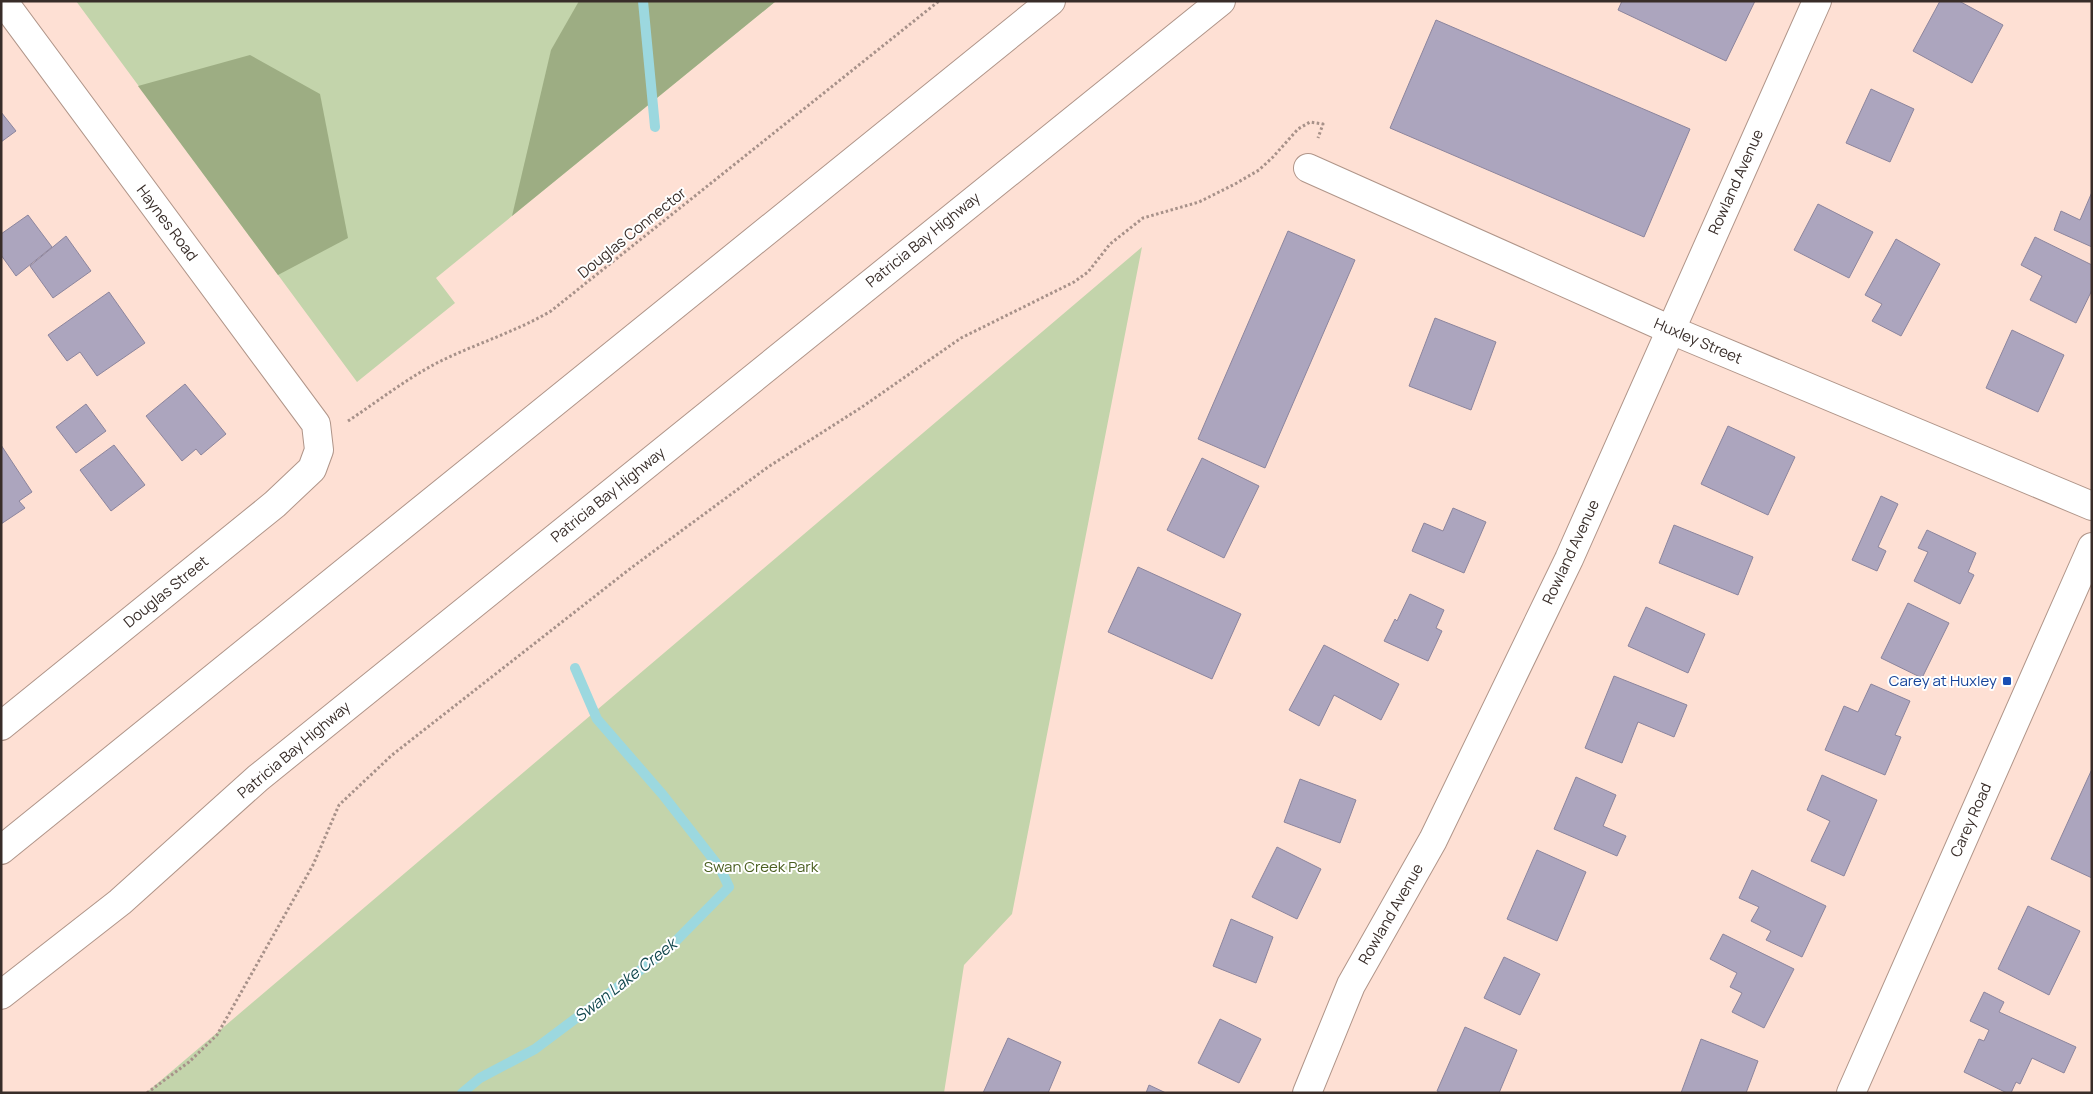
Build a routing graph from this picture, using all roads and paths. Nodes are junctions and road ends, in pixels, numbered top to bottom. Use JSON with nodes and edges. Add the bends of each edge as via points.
{"nodes":[{"id":1,"x":3,"y":1,"type":"edge"},
{"id":2,"x":940,"y":1,"type":"edge"},
{"id":3,"x":1051,"y":1,"type":"edge"},
{"id":4,"x":1221,"y":1,"type":"edge"},
{"id":5,"x":1817,"y":1,"type":"edge"},
{"id":6,"x":1308,"y":168,"type":"joint"},
{"id":7,"x":1671,"y":330,"type":"junction"},
{"id":8,"x":319,"y":450,"type":"junction"},
{"id":9,"x":2092,"y":506,"type":"edge"},
{"id":10,"x":2092,"y":547,"type":"edge"},
{"id":11,"x":1,"y":726,"type":"edge"},
{"id":12,"x":1,"y":850,"type":"edge"},
{"id":13,"x":120,"y":902,"type":"junction"},
{"id":14,"x":1,"y":995,"type":"edge"},
{"id":15,"x":1,"y":1014,"type":"edge"},
{"id":16,"x":147,"y":1093,"type":"edge"},
{"id":17,"x":1306,"y":1093,"type":"edge"},
{"id":18,"x":1851,"y":1093,"type":"edge"}],
"edges":[{"from":1,"to":8,"type":"main road","name":"Haynes Road","via":[[316,424]]},
{"from":2,"to":8,"type":"path","name":"Douglas Connector","via":[[551,312],[422,372],[343,425]]},
{"from":3,"to":12,"type":"main road"},
{"from":4,"to":13,"type":"main road","name":"Patricia Bay Highway","via":[[258,778]]},
{"from":5,"to":7,"type":"main road","name":"Rowland Avenue"},
{"from":6,"to":7,"type":"main road","name":"Huxley Street"},
{"from":6,"to":16,"type":"path","via":[[1324,124],[1310,122],[1298,129],[1266,164],[1235,184],[1199,202],[1143,218],[1110,244],[1088,272],[1074,282],[962,338],[768,467],[631,568],[392,755],[339,805],[312,865],[217,1035],[189,1062]]},
{"from":7,"to":9,"type":"main road","name":"Huxley Street"},
{"from":7,"to":17,"type":"main road","name":"Rowland Avenue","via":[[1569,559],[1433,840],[1351,986]]},
{"from":8,"to":11,"type":"main road","name":"Douglas Street","via":[[312,469],[275,504]]},
{"from":10,"to":18,"type":"main road","name":"Carey Road"},
{"from":13,"to":14,"type":"main road","name":"Patricia Bay Highway"},
{"from":13,"to":15,"type":"main road"}]}
